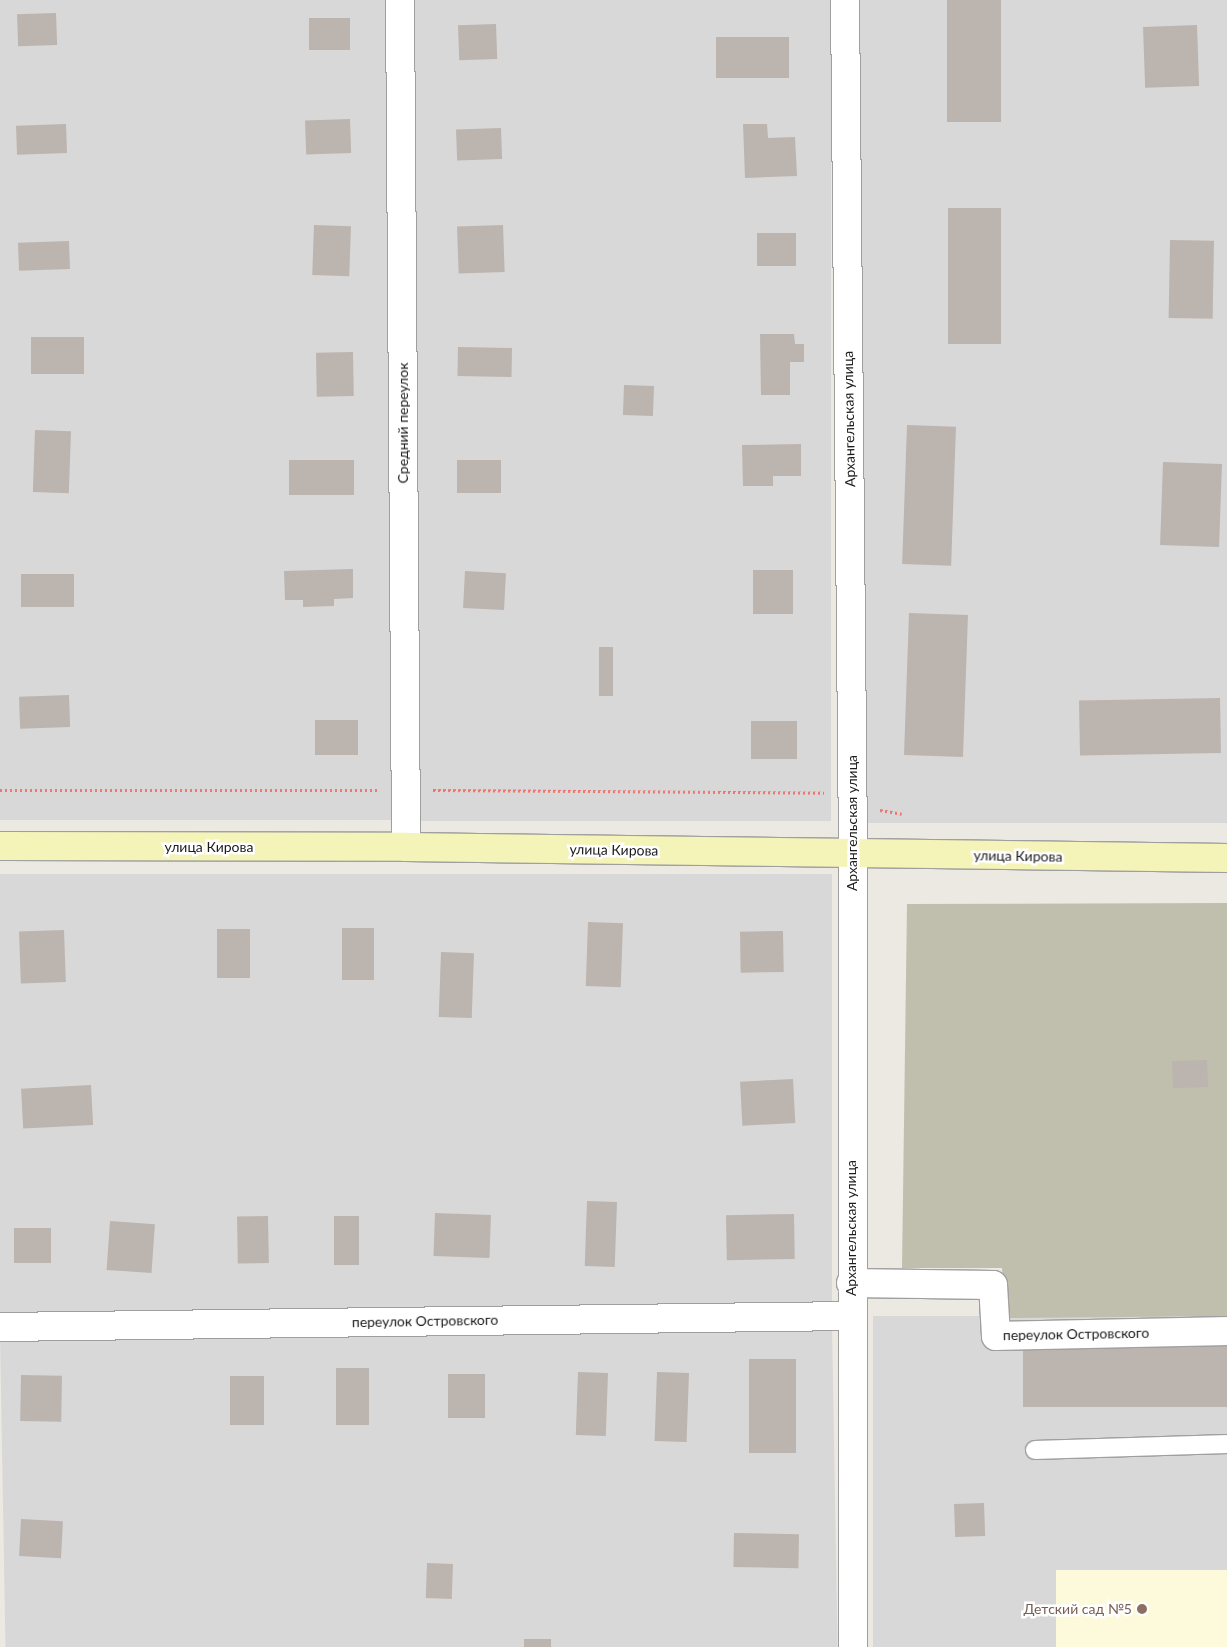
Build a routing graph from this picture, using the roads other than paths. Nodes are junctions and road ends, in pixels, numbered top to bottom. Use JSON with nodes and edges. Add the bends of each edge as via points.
{"nodes":[{"id":1,"x":400,"y":0,"type":"edge"},
{"id":2,"x":844,"y":0,"type":"edge"},
{"id":3,"x":0,"y":846,"type":"edge"},
{"id":4,"x":406,"y":847,"type":"junction"},
{"id":5,"x":853,"y":854,"type":"junction"},
{"id":6,"x":1227,"y":858,"type":"edge"},
{"id":7,"x":851,"y":1283,"type":"junction"},
{"id":8,"x":851,"y":1316,"type":"junction"},
{"id":9,"x":0,"y":1327,"type":"edge"},
{"id":10,"x":1227,"y":1331,"type":"edge"},
{"id":11,"x":1227,"y":1444,"type":"edge"},
{"id":12,"x":1036,"y":1450,"type":"dead end"},
{"id":13,"x":853,"y":1647,"type":"edge"}],
"edges":[{"from":1,"to":4,"type":"street","name":"Средний переулок"},
{"from":2,"to":5,"type":"street","name":"Архангельская улица"},
{"from":3,"to":4,"type":"main road","name":"улица Кирова"},
{"from":4,"to":5,"type":"main road","name":"улица Кирова"},
{"from":5,"to":6,"type":"main road","name":"улица Кирова"},
{"from":5,"to":7,"type":"street","name":"Архангельская улица"},
{"from":7,"to":8,"type":"street","name":"Архангельская улица"},
{"from":7,"to":10,"type":"street","name":"переулок Островского","via":[[993,1286],[996,1336]]},
{"from":8,"to":9,"type":"street","name":"переулок Островского"},
{"from":8,"to":13,"type":"street","name":"Архангельская улица"},
{"from":11,"to":12,"type":"lane"}]}
